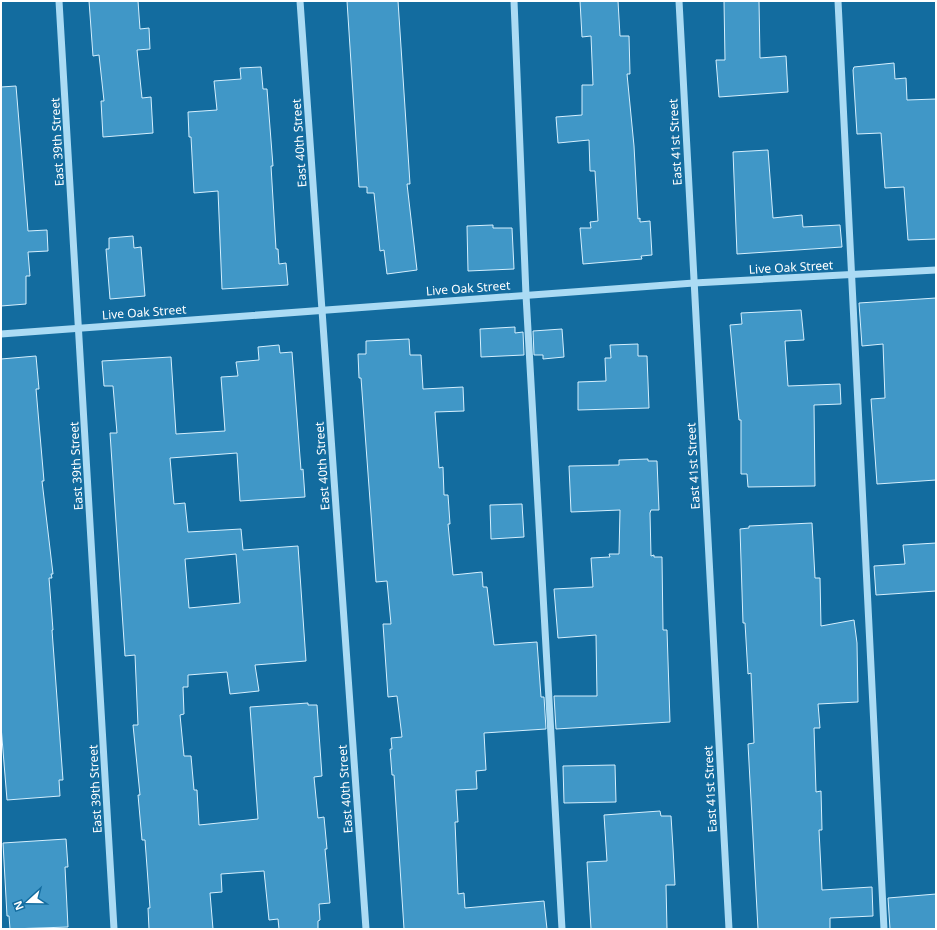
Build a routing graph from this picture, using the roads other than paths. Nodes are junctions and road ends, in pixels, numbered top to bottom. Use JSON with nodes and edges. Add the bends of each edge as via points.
{"nodes":[{"id":1,"x":59,"y":1,"type":"edge"},
{"id":2,"x":300,"y":1,"type":"edge"},
{"id":3,"x":514,"y":1,"type":"edge"},
{"id":4,"x":679,"y":1,"type":"edge"},
{"id":5,"x":838,"y":1,"type":"edge"},
{"id":6,"x":936,"y":270,"type":"edge"},
{"id":7,"x":851,"y":275,"type":"junction"},
{"id":8,"x":694,"y":283,"type":"junction"},
{"id":9,"x":526,"y":295,"type":"junction"},
{"id":10,"x":322,"y":310,"type":"junction"},
{"id":11,"x":79,"y":328,"type":"junction"},
{"id":12,"x":1,"y":334,"type":"edge"},
{"id":13,"x":114,"y":929,"type":"edge"},
{"id":14,"x":366,"y":929,"type":"edge"},
{"id":15,"x":562,"y":929,"type":"edge"},
{"id":16,"x":729,"y":929,"type":"edge"},
{"id":17,"x":884,"y":929,"type":"edge"}],
"edges":[{"from":1,"to":11,"type":"street","name":"East 39th Street"},
{"from":2,"to":10,"type":"street","name":"East 40th Street"},
{"from":3,"to":9,"type":"street"},
{"from":4,"to":8,"type":"street","name":"East 41st Street"},
{"from":5,"to":7,"type":"street"},
{"from":6,"to":7,"type":"street","name":"Live Oak Street"},
{"from":7,"to":8,"type":"street","name":"Live Oak Street"},
{"from":7,"to":17,"type":"street"},
{"from":8,"to":9,"type":"street","name":"Live Oak Street"},
{"from":8,"to":16,"type":"street","name":"East 41st Street"},
{"from":9,"to":10,"type":"street","name":"Live Oak Street"},
{"from":9,"to":15,"type":"street"},
{"from":10,"to":11,"type":"street","name":"Live Oak Street"},
{"from":10,"to":14,"type":"street","name":"East 40th Street"},
{"from":11,"to":12,"type":"street","name":"Live Oak Street"},
{"from":11,"to":13,"type":"street","name":"East 39th Street"}]}
